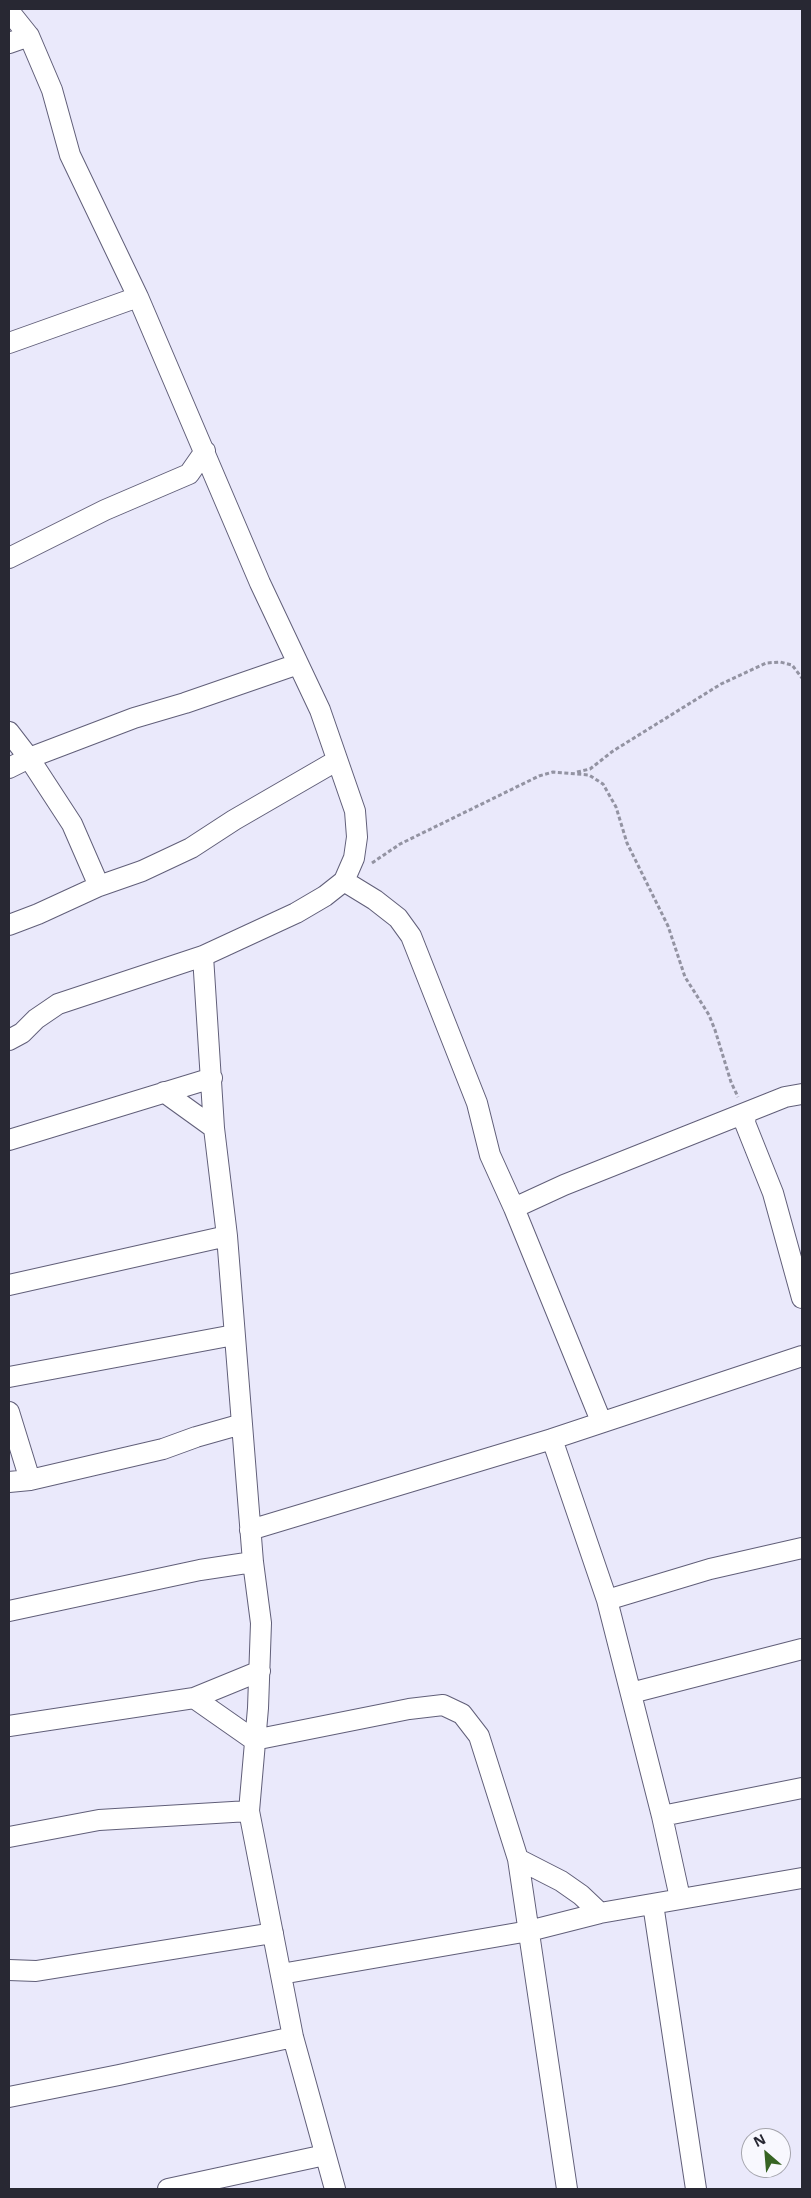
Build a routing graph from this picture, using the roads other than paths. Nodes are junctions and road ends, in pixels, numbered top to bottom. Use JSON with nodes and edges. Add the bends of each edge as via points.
{"nodes":[{"id":1,"x":9,"y":11,"type":"edge"},
{"id":2,"x":28,"y":36,"type":"junction"},
{"id":3,"x":9,"y":43,"type":"edge"},
{"id":4,"x":138,"y":297,"type":"junction"},
{"id":5,"x":9,"y":342,"type":"edge"},
{"id":6,"x":205,"y":451,"type":"junction"},
{"id":7,"x":189,"y":474,"type":"junction"},
{"id":8,"x":219,"y":485,"type":"junction"},
{"id":9,"x":9,"y":558,"type":"edge"},
{"id":10,"x":298,"y":664,"type":"junction"},
{"id":11,"x":9,"y":732,"type":"edge"},
{"id":12,"x":29,"y":758,"type":"junction"},
{"id":13,"x":336,"y":761,"type":"junction"},
{"id":14,"x":9,"y":768,"type":"edge"},
{"id":15,"x":357,"y":864,"type":"junction"},
{"id":16,"x":344,"y":881,"type":"junction"},
{"id":17,"x":99,"y":886,"type":"junction"},
{"id":18,"x":375,"y":900,"type":"junction"},
{"id":19,"x":9,"y":925,"type":"edge"},
{"id":20,"x":202,"y":956,"type":"junction"},
{"id":21,"x":9,"y":1040,"type":"edge"},
{"id":22,"x":212,"y":1078,"type":"junction"},
{"id":23,"x":164,"y":1092,"type":"junction"},
{"id":24,"x":802,"y":1094,"type":"edge"},
{"id":25,"x":746,"y":1114,"type":"junction"},
{"id":26,"x":214,"y":1128,"type":"junction"},
{"id":27,"x":9,"y":1140,"type":"edge"},
{"id":28,"x":514,"y":1208,"type":"junction"},
{"id":29,"x":227,"y":1236,"type":"junction"},
{"id":30,"x":9,"y":1285,"type":"edge"},
{"id":31,"x":802,"y":1298,"type":"edge"},
{"id":32,"x":234,"y":1335,"type":"junction"},
{"id":33,"x":802,"y":1356,"type":"edge"},
{"id":34,"x":9,"y":1377,"type":"edge"},
{"id":35,"x":9,"y":1412,"type":"edge"},
{"id":36,"x":601,"y":1421,"type":"junction"},
{"id":37,"x":242,"y":1424,"type":"junction"},
{"id":38,"x":552,"y":1439,"type":"junction"},
{"id":39,"x":30,"y":1480,"type":"junction"},
{"id":40,"x":9,"y":1482,"type":"edge"},
{"id":41,"x":250,"y":1530,"type":"junction"},
{"id":42,"x":802,"y":1548,"type":"edge"},
{"id":43,"x":253,"y":1562,"type":"junction"},
{"id":44,"x":607,"y":1600,"type":"junction"},
{"id":45,"x":9,"y":1611,"type":"edge"},
{"id":46,"x":802,"y":1649,"type":"edge"},
{"id":47,"x":260,"y":1671,"type":"junction"},
{"id":48,"x":631,"y":1692,"type":"junction"},
{"id":49,"x":194,"y":1698,"type":"junction"},
{"id":50,"x":9,"y":1726,"type":"edge"},
{"id":51,"x":254,"y":1740,"type":"junction"},
{"id":52,"x":802,"y":1788,"type":"edge"},
{"id":53,"x":249,"y":1811,"type":"junction"},
{"id":54,"x":662,"y":1816,"type":"junction"},
{"id":55,"x":9,"y":1837,"type":"edge"},
{"id":56,"x":518,"y":1859,"type":"junction"},
{"id":57,"x":802,"y":1878,"type":"edge"},
{"id":58,"x":680,"y":1898,"type":"junction"},
{"id":59,"x":653,"y":1904,"type":"junction"},
{"id":60,"x":600,"y":1913,"type":"junction"},
{"id":61,"x":529,"y":1931,"type":"junction"},
{"id":62,"x":273,"y":1933,"type":"junction"},
{"id":63,"x":9,"y":1970,"type":"edge"},
{"id":64,"x":281,"y":1974,"type":"junction"},
{"id":65,"x":293,"y":2038,"type":"junction"},
{"id":66,"x":9,"y":2097,"type":"edge"},
{"id":67,"x":325,"y":2155,"type":"junction"},
{"id":68,"x":168,"y":2189,"type":"edge"},
{"id":69,"x":335,"y":2189,"type":"edge"},
{"id":70,"x":567,"y":2189,"type":"edge"},
{"id":71,"x":696,"y":2189,"type":"edge"}],
"edges":[{"from":1,"to":2,"type":"street"},
{"from":2,"to":3,"type":"street"},
{"from":2,"to":4,"type":"street","via":[[52,90],[70,155]]},
{"from":4,"to":5,"type":"street"},
{"from":4,"to":6,"type":"street"},
{"from":6,"to":7,"type":"street"},
{"from":6,"to":8,"type":"street"},
{"from":7,"to":8,"type":"street"},
{"from":7,"to":9,"type":"street","via":[[105,510]]},
{"from":8,"to":10,"type":"street"},
{"from":10,"to":12,"type":"street","via":[[134,718]]},
{"from":10,"to":13,"type":"street","via":[[320,710]]},
{"from":11,"to":12,"type":"street"},
{"from":12,"to":14,"type":"street"},
{"from":12,"to":17,"type":"street","via":[[72,824]]},
{"from":13,"to":15,"type":"street","via":[[355,811]]},
{"from":13,"to":17,"type":"street","via":[[192,848]]},
{"from":15,"to":16,"type":"street"},
{"from":15,"to":18,"type":"street"},
{"from":16,"to":18,"type":"street"},
{"from":16,"to":20,"type":"street","via":[[296,914]]},
{"from":17,"to":19,"type":"street"},
{"from":18,"to":28,"type":"street","via":[[398,918],[411,936],[476,1103],[490,1156]]},
{"from":20,"to":21,"type":"street","via":[[58,1004]]},
{"from":20,"to":22,"type":"street"},
{"from":22,"to":23,"type":"street"},
{"from":22,"to":26,"type":"street"},
{"from":23,"to":26,"type":"street"},
{"from":23,"to":27,"type":"street"},
{"from":24,"to":25,"type":"street","via":[[785,1097]]},
{"from":25,"to":28,"type":"street","via":[[564,1185]]},
{"from":25,"to":31,"type":"street","via":[[745,1123],[773,1193]]},
{"from":26,"to":29,"type":"street"},
{"from":28,"to":36,"type":"street"},
{"from":29,"to":30,"type":"street"},
{"from":29,"to":32,"type":"street"},
{"from":32,"to":34,"type":"street"},
{"from":32,"to":37,"type":"street"},
{"from":33,"to":36,"type":"street"},
{"from":35,"to":39,"type":"street"},
{"from":36,"to":38,"type":"street"},
{"from":37,"to":39,"type":"street","via":[[163,1449]]},
{"from":37,"to":41,"type":"street"},
{"from":38,"to":41,"type":"street"},
{"from":38,"to":44,"type":"street"},
{"from":39,"to":40,"type":"street"},
{"from":41,"to":43,"type":"street"},
{"from":42,"to":44,"type":"street","via":[[710,1569]]},
{"from":43,"to":45,"type":"street","via":[[200,1570]]},
{"from":43,"to":47,"type":"street","via":[[261,1623]]},
{"from":44,"to":48,"type":"street"},
{"from":46,"to":48,"type":"street"},
{"from":47,"to":49,"type":"street"},
{"from":47,"to":51,"type":"street"},
{"from":48,"to":54,"type":"street"},
{"from":49,"to":50,"type":"street"},
{"from":49,"to":51,"type":"street"},
{"from":51,"to":53,"type":"street"},
{"from":51,"to":56,"type":"street","via":[[408,1709],[442,1705],[462,1714],[479,1736]]},
{"from":52,"to":54,"type":"street"},
{"from":53,"to":55,"type":"street","via":[[99,1820]]},
{"from":53,"to":62,"type":"street"},
{"from":54,"to":58,"type":"street"},
{"from":56,"to":60,"type":"street","via":[[561,1881]]},
{"from":56,"to":61,"type":"street"},
{"from":57,"to":58,"type":"street"},
{"from":58,"to":59,"type":"street"},
{"from":59,"to":60,"type":"street"},
{"from":59,"to":71,"type":"street"},
{"from":60,"to":61,"type":"street"},
{"from":61,"to":64,"type":"street"},
{"from":61,"to":70,"type":"street"},
{"from":62,"to":63,"type":"street","via":[[36,1971]]},
{"from":62,"to":64,"type":"street"},
{"from":64,"to":65,"type":"street"},
{"from":65,"to":66,"type":"street"},
{"from":65,"to":67,"type":"street"},
{"from":67,"to":68,"type":"street"},
{"from":67,"to":69,"type":"street"}]}
